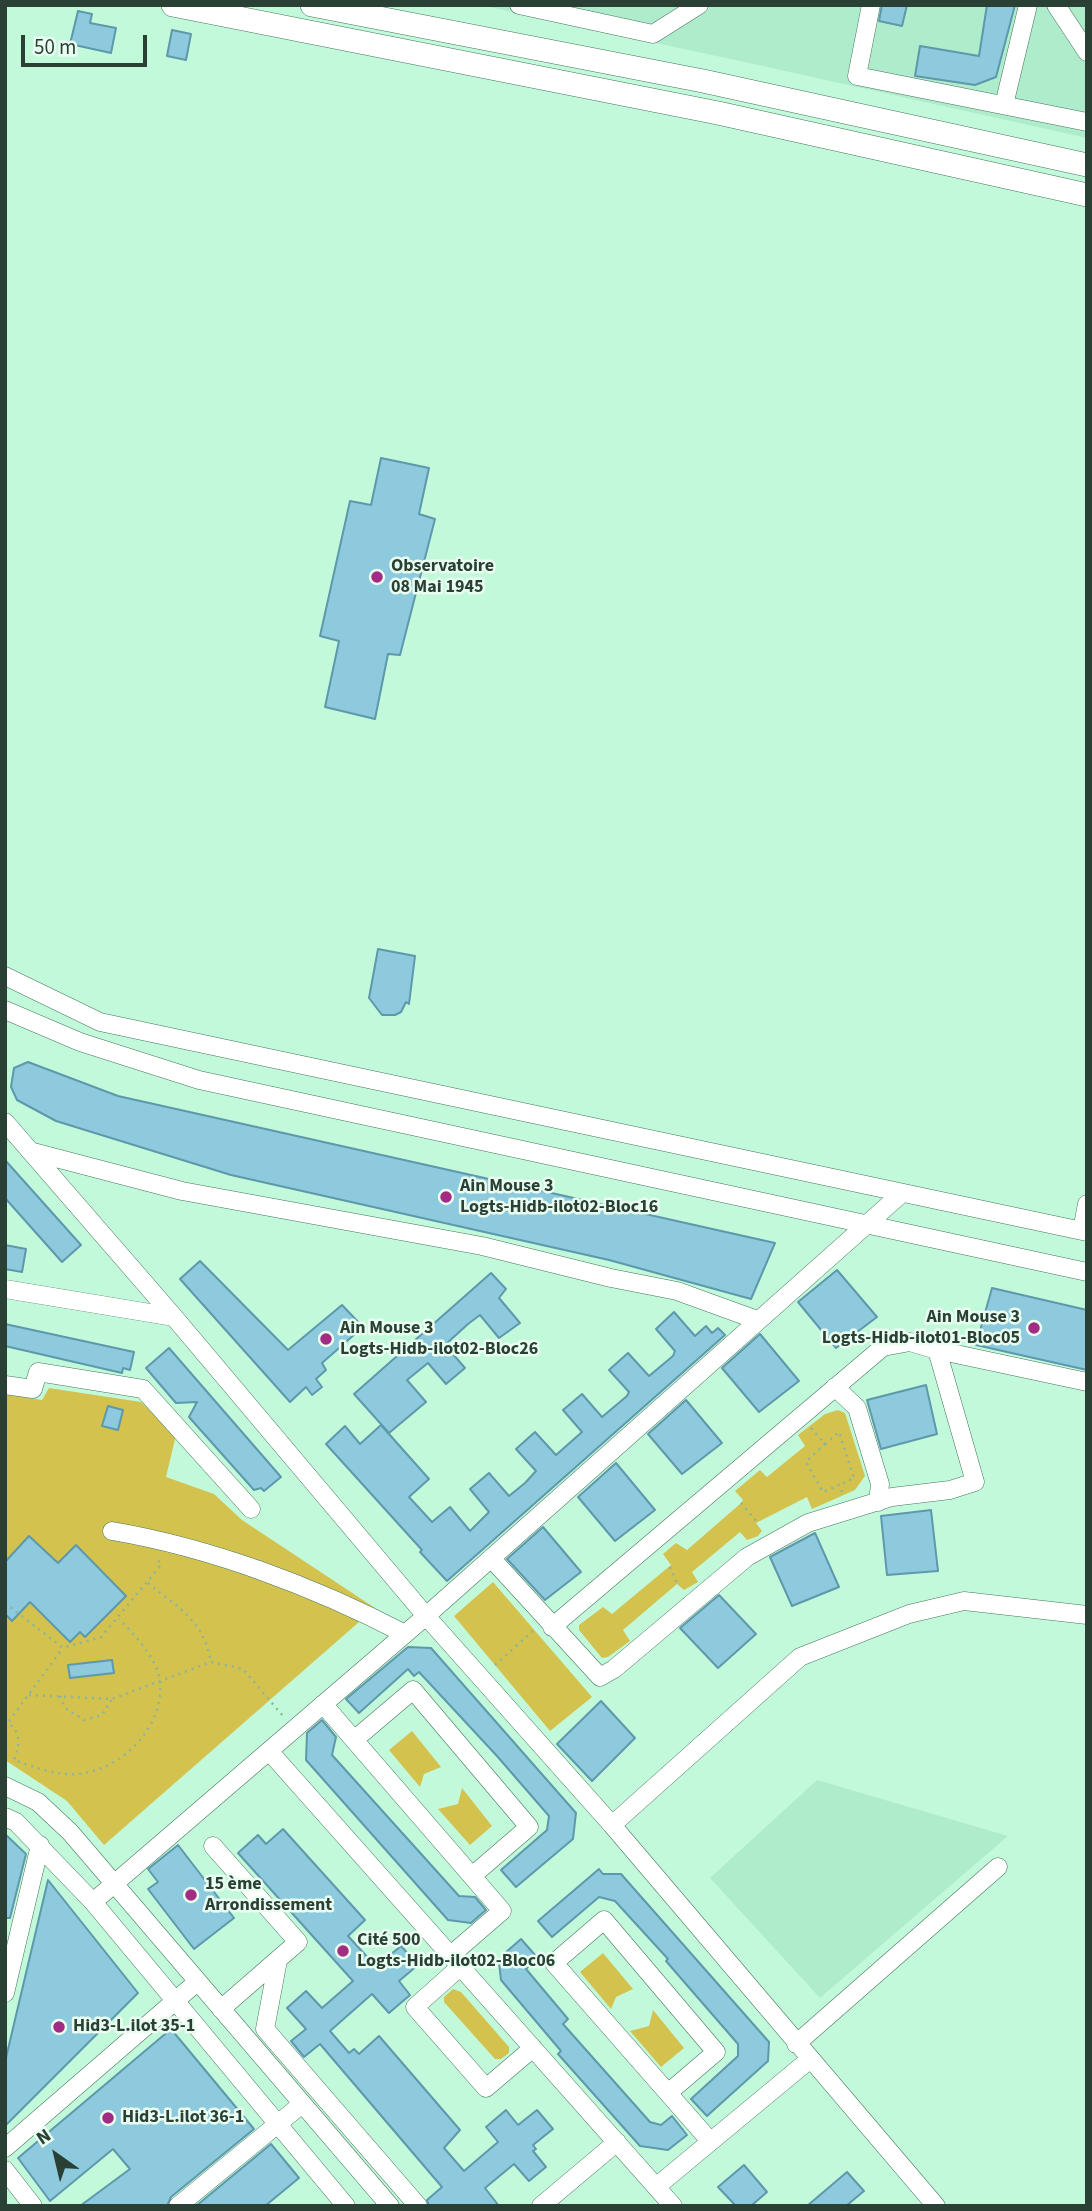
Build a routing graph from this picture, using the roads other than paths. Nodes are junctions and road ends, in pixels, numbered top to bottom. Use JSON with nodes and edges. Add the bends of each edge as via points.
{"nodes":[{"id":1,"x":173,"y":5,"type":"edge"},
{"id":2,"x":312,"y":5,"type":"edge"},
{"id":3,"x":519,"y":5,"type":"edge"},
{"id":4,"x":699,"y":5,"type":"edge"},
{"id":5,"x":872,"y":5,"type":"edge"},
{"id":6,"x":1028,"y":5,"type":"edge"},
{"id":7,"x":1056,"y":5,"type":"edge"},
{"id":8,"x":1087,"y":52,"type":"edge"},
{"id":9,"x":1004,"y":106,"type":"junction"},
{"id":10,"x":1087,"y":122,"type":"edge"},
{"id":11,"x":1087,"y":165,"type":"edge"},
{"id":12,"x":1087,"y":195,"type":"edge"},
{"id":13,"x":5,"y":976,"type":"edge"},
{"id":14,"x":5,"y":1010,"type":"edge"},
{"id":15,"x":5,"y":1122,"type":"edge"},
{"id":16,"x":33,"y":1152,"type":"junction"},
{"id":17,"x":901,"y":1194,"type":"junction"},
{"id":18,"x":1087,"y":1204,"type":"edge"},
{"id":19,"x":863,"y":1225,"type":"junction"},
{"id":20,"x":1084,"y":1232,"type":"edge"},
{"id":21,"x":1087,"y":1272,"type":"edge"},
{"id":22,"x":5,"y":1289,"type":"edge"},
{"id":23,"x":174,"y":1317,"type":"junction"},
{"id":24,"x":757,"y":1320,"type":"junction"},
{"id":25,"x":937,"y":1350,"type":"junction"},
{"id":26,"x":1087,"y":1382,"type":"edge"},
{"id":27,"x":5,"y":1385,"type":"edge"},
{"id":28,"x":835,"y":1387,"type":"junction"},
{"id":29,"x":878,"y":1502,"type":"junction"},
{"id":30,"x":251,"y":1509,"type":"dead end"},
{"id":31,"x":112,"y":1531,"type":"dead end"},
{"id":32,"x":491,"y":1558,"type":"junction"},
{"id":33,"x":1087,"y":1615,"type":"edge"},
{"id":34,"x":426,"y":1616,"type":"junction"},
{"id":35,"x":552,"y":1626,"type":"junction"},
{"id":36,"x":405,"y":1634,"type":"junction"},
{"id":37,"x":323,"y":1704,"type":"junction"},
{"id":38,"x":354,"y":1740,"type":"junction"},
{"id":39,"x":269,"y":1751,"type":"junction"},
{"id":40,"x":5,"y":1786,"type":"edge"},
{"id":41,"x":5,"y":1817,"type":"edge"},
{"id":42,"x":612,"y":1825,"type":"junction"},
{"id":43,"x":40,"y":1845,"type":"junction"},
{"id":44,"x":213,"y":1846,"type":"dead end"},
{"id":45,"x":998,"y":1867,"type":"dead end"},
{"id":46,"x":472,"y":1876,"type":"junction"},
{"id":47,"x":112,"y":1885,"type":"junction"},
{"id":48,"x":93,"y":1902,"type":"junction"},
{"id":49,"x":278,"y":1960,"type":"junction"},
{"id":50,"x":456,"y":1961,"type":"junction"},
{"id":51,"x":197,"y":1982,"type":"junction"},
{"id":52,"x":5,"y":1993,"type":"edge"},
{"id":53,"x":175,"y":2003,"type":"junction"},
{"id":54,"x":221,"y":2009,"type":"junction"},
{"id":55,"x":796,"y":2044,"type":"junction"},
{"id":56,"x":533,"y":2048,"type":"junction"},
{"id":57,"x":809,"y":2060,"type":"junction"},
{"id":58,"x":668,"y":2093,"type":"junction"},
{"id":59,"x":302,"y":2104,"type":"junction"},
{"id":60,"x":277,"y":2124,"type":"junction"},
{"id":61,"x":710,"y":2141,"type":"junction"},
{"id":62,"x":617,"y":2142,"type":"junction"},
{"id":63,"x":5,"y":2148,"type":"edge"},
{"id":64,"x":5,"y":2170,"type":"edge"},
{"id":65,"x":656,"y":2187,"type":"junction"},
{"id":66,"x":33,"y":2206,"type":"edge"},
{"id":67,"x":178,"y":2206,"type":"edge"},
{"id":68,"x":346,"y":2206,"type":"edge"},
{"id":69,"x":390,"y":2206,"type":"edge"},
{"id":70,"x":418,"y":2206,"type":"edge"},
{"id":71,"x":541,"y":2206,"type":"edge"},
{"id":72,"x":673,"y":2206,"type":"edge"},
{"id":73,"x":936,"y":2206,"type":"edge"}],
"edges":[{"from":1,"to":12,"type":"main road","via":[[718,113]]},
{"from":2,"to":11,"type":"main road","via":[[703,81]]},
{"from":3,"to":4,"type":"street","via":[[653,34]]},
{"from":5,"to":9,"type":"street","via":[[857,76]]},
{"from":6,"to":9,"type":"street"},
{"from":7,"to":8,"type":"street"},
{"from":9,"to":10,"type":"street"},
{"from":13,"to":17,"type":"street","via":[[113,1025]]},
{"from":14,"to":19,"type":"street","via":[[80,1042],[199,1080]]},
{"from":15,"to":16,"type":"street"},
{"from":16,"to":23,"type":"street"},
{"from":16,"to":24,"type":"street","via":[[182,1191],[482,1246],[677,1291]]},
{"from":17,"to":19,"type":"street"},
{"from":17,"to":20,"type":"street"},
{"from":18,"to":20,"type":"street"},
{"from":19,"to":21,"type":"street"},
{"from":19,"to":24,"type":"street"},
{"from":22,"to":23,"type":"street"},
{"from":23,"to":34,"type":"street"},
{"from":24,"to":32,"type":"street"},
{"from":25,"to":26,"type":"street"},
{"from":25,"to":28,"type":"street","via":[[910,1342],[883,1347]]},
{"from":25,"to":29,"type":"street","via":[[975,1482]]},
{"from":27,"to":30,"type":"street","via":[[33,1389],[38,1371],[143,1389]]},
{"from":28,"to":29,"type":"street","via":[[857,1408],[880,1484]]},
{"from":28,"to":35,"type":"street"},
{"from":29,"to":35,"type":"street","via":[[808,1524],[747,1557],[600,1678]]},
{"from":31,"to":36,"type":"street","via":[[257,1570],[357,1609]]},
{"from":32,"to":34,"type":"street"},
{"from":32,"to":35,"type":"street"},
{"from":33,"to":42,"type":"street","via":[[964,1601],[909,1614],[800,1657]]},
{"from":34,"to":36,"type":"street"},
{"from":34,"to":42,"type":"street"},
{"from":36,"to":37,"type":"street"},
{"from":37,"to":38,"type":"street"},
{"from":37,"to":39,"type":"street"},
{"from":38,"to":46,"type":"street"},
{"from":38,"to":46,"type":"street","via":[[413,1690],[529,1827]]},
{"from":39,"to":47,"type":"street"},
{"from":39,"to":50,"type":"street"},
{"from":40,"to":47,"type":"street","via":[[38,1802],[70,1832]]},
{"from":41,"to":43,"type":"street"},
{"from":42,"to":55,"type":"street"},
{"from":43,"to":48,"type":"street"},
{"from":43,"to":52,"type":"street"},
{"from":44,"to":49,"type":"street","via":[[298,1942]]},
{"from":45,"to":55,"type":"street"},
{"from":46,"to":50,"type":"street","via":[[502,1911]]},
{"from":47,"to":48,"type":"street"},
{"from":47,"to":51,"type":"street"},
{"from":48,"to":53,"type":"street"},
{"from":49,"to":54,"type":"street"},
{"from":49,"to":70,"type":"street","via":[[265,2029]]},
{"from":50,"to":56,"type":"street"},
{"from":50,"to":56,"type":"street","via":[[415,2007],[477,2078],[486,2088]]},
{"from":51,"to":53,"type":"street"},
{"from":51,"to":54,"type":"street"},
{"from":53,"to":60,"type":"street"},
{"from":53,"to":63,"type":"street"},
{"from":54,"to":59,"type":"street"},
{"from":55,"to":57,"type":"street"},
{"from":56,"to":62,"type":"street"},
{"from":57,"to":61,"type":"street"},
{"from":57,"to":73,"type":"street"},
{"from":58,"to":58,"type":"street","via":[[554,1963],[604,1920],[716,2052]]},
{"from":58,"to":61,"type":"street"},
{"from":59,"to":60,"type":"street"},
{"from":59,"to":69,"type":"street"},
{"from":60,"to":67,"type":"street"},
{"from":60,"to":68,"type":"street"},
{"from":61,"to":65,"type":"street"},
{"from":62,"to":65,"type":"street"},
{"from":62,"to":71,"type":"street"},
{"from":64,"to":66,"type":"street"},
{"from":65,"to":72,"type":"street"}]}
